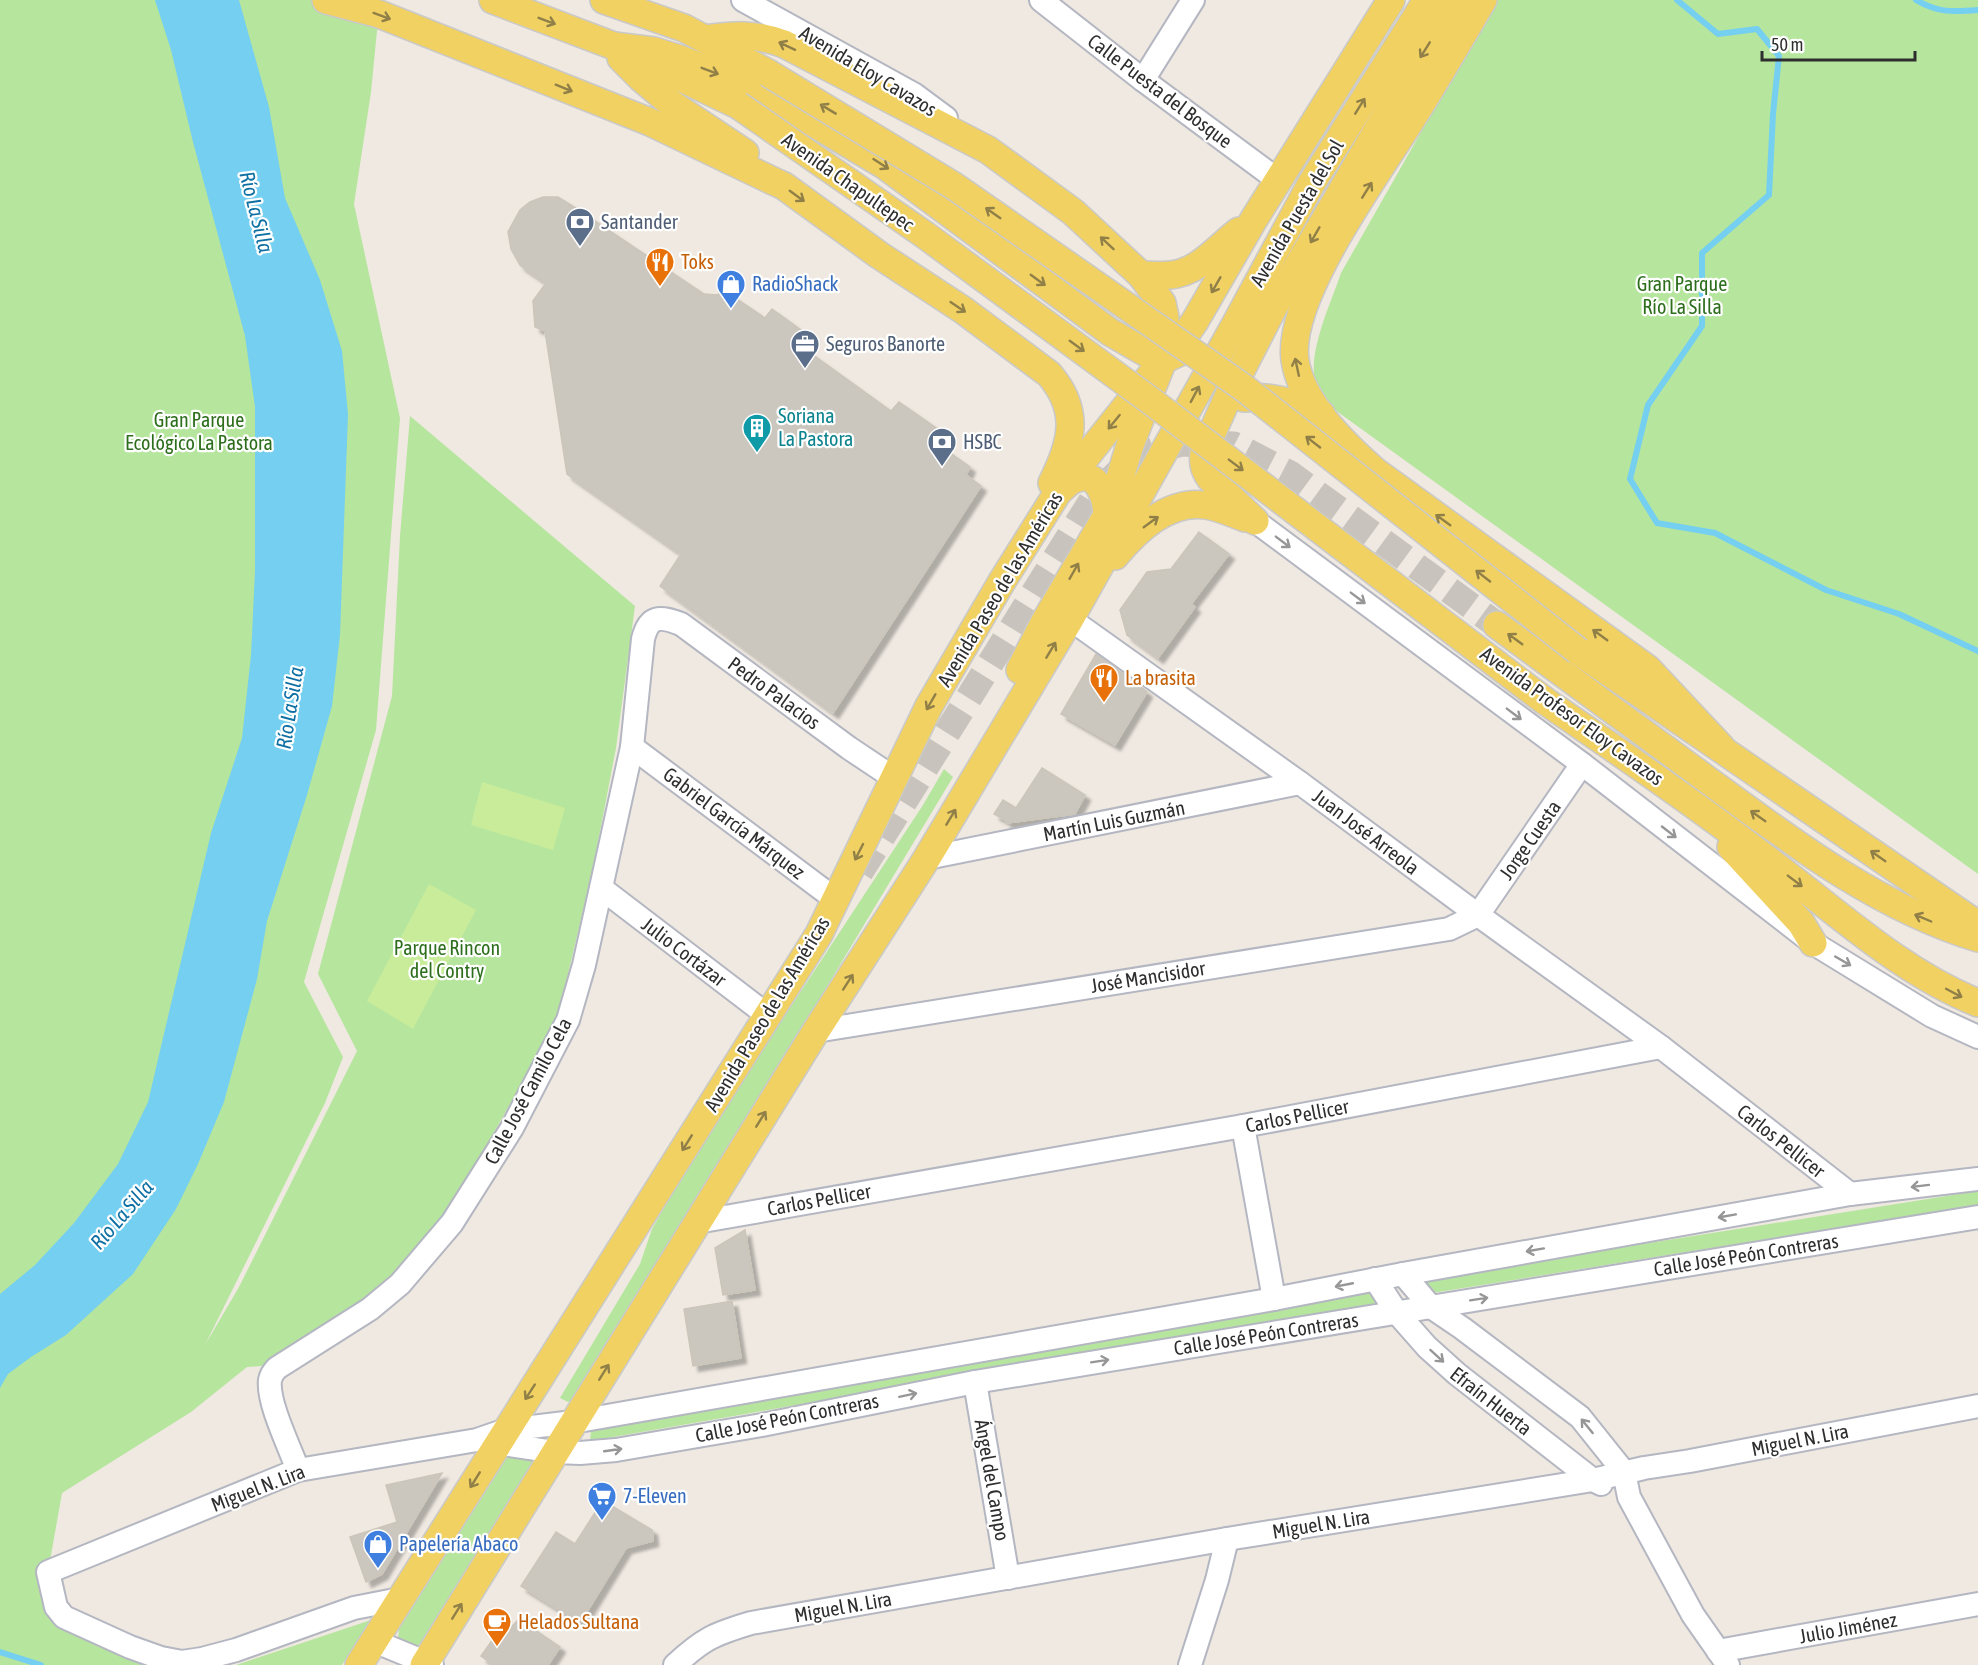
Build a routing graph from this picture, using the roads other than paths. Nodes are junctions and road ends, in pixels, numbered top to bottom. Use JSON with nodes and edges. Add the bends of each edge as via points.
{"nodes":[{"id":1,"x":326,"y":0,"type":"edge"},
{"id":2,"x":493,"y":0,"type":"edge"},
{"id":3,"x":604,"y":0,"type":"edge"},
{"id":4,"x":654,"y":0,"type":"edge"},
{"id":5,"x":743,"y":0,"type":"edge"},
{"id":6,"x":1041,"y":0,"type":"edge"},
{"id":7,"x":1193,"y":0,"type":"edge"},
{"id":8,"x":1391,"y":0,"type":"edge"},
{"id":9,"x":1427,"y":0,"type":"edge"},
{"id":10,"x":1456,"y":0,"type":"edge"},
{"id":11,"x":1483,"y":0,"type":"edge"},
{"id":12,"x":694,"y":34,"type":"junction"},
{"id":13,"x":610,"y":44,"type":"junction"},
{"id":14,"x":1143,"y":80,"type":"junction"},
{"id":15,"x":988,"y":150,"type":"junction"},
{"id":16,"x":769,"y":179,"type":"junction"},
{"id":17,"x":1279,"y":181,"type":"junction"},
{"id":18,"x":1254,"y":219,"type":"junction"},
{"id":19,"x":1141,"y":275,"type":"junction"},
{"id":20,"x":1234,"y":325,"type":"junction"},
{"id":21,"x":1163,"y":360,"type":"junction"},
{"id":22,"x":1225,"y":403,"type":"junction"},
{"id":23,"x":1321,"y":414,"type":"junction"},
{"id":24,"x":1174,"y":424,"type":"junction"},
{"id":25,"x":1138,"y":425,"type":"junction"},
{"id":26,"x":1058,"y":492,"type":"junction"},
{"id":27,"x":1135,"y":500,"type":"junction"},
{"id":28,"x":1107,"y":515,"type":"junction"},
{"id":29,"x":1255,"y":521,"type":"junction"},
{"id":30,"x":1015,"y":562,"type":"junction"},
{"id":31,"x":1083,"y":596,"type":"junction"},
{"id":32,"x":1070,"y":619,"type":"junction"},
{"id":33,"x":651,"y":621,"type":"joint"},
{"id":34,"x":1497,"y":625,"type":"tunnel mouth"},
{"id":35,"x":1010,"y":718,"type":"junction"},
{"id":36,"x":632,"y":747,"type":"junction"},
{"id":37,"x":1721,"y":747,"type":"junction"},
{"id":38,"x":1582,"y":764,"type":"junction"},
{"id":39,"x":894,"y":778,"type":"junction"},
{"id":40,"x":1300,"y":783,"type":"junction"},
{"id":41,"x":1698,"y":807,"type":"junction"},
{"id":42,"x":927,"y":858,"type":"junction"},
{"id":43,"x":601,"y":888,"type":"junction"},
{"id":44,"x":835,"y":898,"type":"junction"},
{"id":45,"x":1478,"y":915,"type":"junction"},
{"id":46,"x":1978,"y":925,"type":"edge"},
{"id":47,"x":1978,"y":939,"type":"edge"},
{"id":48,"x":1813,"y":943,"type":"junction"},
{"id":49,"x":1978,"y":1003,"type":"edge"},
{"id":50,"x":767,"y":1015,"type":"junction"},
{"id":51,"x":816,"y":1031,"type":"junction"},
{"id":52,"x":1978,"y":1037,"type":"edge"},
{"id":53,"x":1661,"y":1047,"type":"junction"},
{"id":54,"x":1243,"y":1126,"type":"junction"},
{"id":55,"x":1978,"y":1179,"type":"edge"},
{"id":56,"x":1850,"y":1194,"type":"junction"},
{"id":57,"x":1978,"y":1217,"type":"edge"},
{"id":58,"x":697,"y":1222,"type":"junction"},
{"id":59,"x":1403,"y":1274,"type":"junction"},
{"id":60,"x":1375,"y":1279,"type":"junction"},
{"id":61,"x":1274,"y":1299,"type":"junction"},
{"id":62,"x":1431,"y":1307,"type":"junction"},
{"id":63,"x":1397,"y":1313,"type":"junction"},
{"id":64,"x":975,"y":1382,"type":"junction"},
{"id":65,"x":1978,"y":1406,"type":"edge"},
{"id":66,"x":573,"y":1422,"type":"junction"},
{"id":67,"x":493,"y":1438,"type":"junction"},
{"id":68,"x":555,"y":1452,"type":"junction"},
{"id":69,"x":298,"y":1470,"type":"junction"},
{"id":70,"x":1624,"y":1472,"type":"junction"},
{"id":71,"x":1593,"y":1480,"type":"junction"},
{"id":72,"x":1629,"y":1497,"type":"junction"},
{"id":73,"x":1227,"y":1539,"type":"junction"},
{"id":74,"x":1008,"y":1578,"type":"junction"},
{"id":75,"x":400,"y":1599,"type":"junction"},
{"id":76,"x":1978,"y":1604,"type":"edge"},
{"id":77,"x":374,"y":1641,"type":"junction"},
{"id":78,"x":1724,"y":1658,"type":"edge"},
{"id":79,"x":427,"y":1664,"type":"edge"},
{"id":80,"x":359,"y":1665,"type":"edge"},
{"id":81,"x":675,"y":1665,"type":"edge"},
{"id":82,"x":1190,"y":1665,"type":"edge"}],
"edges":[{"from":1,"to":16,"type":"main road","one_way":true,"via":[[379,14],[650,122]]},
{"from":2,"to":13,"type":"main road","name":"Avenida Chapultepec","one_way":true},
{"from":3,"to":12,"type":"main road"},
{"from":4,"to":12,"type":"main road"},
{"from":5,"to":15,"type":"street","name":"Avenida Eloy Cavazos","via":[[915,95]]},
{"from":6,"to":14,"type":"street","name":"Calle Puesta del Bosque"},
{"from":7,"to":14,"type":"street"},
{"from":8,"to":17,"type":"main road","name":"Avenida Puesta del Sol"},
{"from":20,"to":9,"type":"main road","name":"Avenida Puesta del Sol","one_way":true,"via":[[1311,184]]},
{"from":10,"to":22,"type":"main road","one_way":true,"via":[[1272,310]]},
{"from":23,"to":11,"type":"main road","one_way":true,"via":[[1299,378],[1295,360],[1298,321],[1334,243]]},
{"from":15,"to":12,"type":"main road","one_way":true,"via":[[784,44],[741,34]]},
{"from":37,"to":12,"type":"main road","one_way":true,"bridge":true,"via":[[1578,651],[1196,354],[954,186],[768,72]]},
{"from":13,"to":16,"type":"main road","via":[[641,78],[673,105],[759,163]]},
{"from":13,"to":21,"type":"main road","one_way":true,"via":[[683,60],[778,102],[884,165],[1110,332]]},
{"from":13,"to":24,"type":"main road","name":"Avenida Chapultepec","one_way":true,"bridge":true,"via":[[738,105],[925,235]]},
{"from":14,"to":17,"type":"street","name":"Calle Puesta del Bosque"},
{"from":19,"to":15,"type":"main road","one_way":true,"via":[[1073,212]]},
{"from":16,"to":30,"type":"main road","one_way":true,"via":[[963,310],[1049,374],[1060,387],[1069,411],[1066,455],[1022,540]]},
{"from":17,"to":18,"type":"main road","name":"Avenida Puesta del Sol"},
{"from":18,"to":19,"type":"main road","via":[[1186,271]]},
{"from":18,"to":21,"type":"main road","name":"Avenida Puesta del Sol","one_way":true,"via":[[1195,321]]},
{"from":19,"to":21,"type":"main road","via":[[1162,303]]},
{"from":20,"to":21,"type":"main road"},
{"from":24,"to":20,"type":"main road","name":"Avenida Puesta del Sol","one_way":true},
{"from":21,"to":25,"type":"main road"},
{"from":21,"to":26,"type":"main road","name":"Avenida Paseo de las Américas","one_way":true},
{"from":22,"to":23,"type":"main road","via":[[1263,398],[1299,404]]},
{"from":22,"to":29,"type":"main road","via":[[1204,451],[1204,470]]},
{"from":37,"to":23,"type":"main road","one_way":true,"via":[[1648,669],[1376,472],[1334,433]]},
{"from":24,"to":27,"type":"main road"},
{"from":24,"to":41,"type":"main road","name":"Avenida Profesor Eloy Cavazos","one_way":true,"bridge":true,"via":[[1545,700]]},
{"from":25,"to":27,"type":"main road","via":[[1141,447]]},
{"from":25,"to":28,"type":"main road"},
{"from":26,"to":28,"type":"main road","via":[[1075,479],[1097,483],[1106,498]]},
{"from":26,"to":30,"type":"main road","name":"Avenida Paseo de las Américas"},
{"from":27,"to":31,"type":"main road"},
{"from":35,"to":28,"type":"main road","one_way":true,"via":[[1010,698],[1027,656]]},
{"from":31,"to":29,"type":"main road","one_way":true,"via":[[1137,533],[1178,507],[1207,505]]},
{"from":29,"to":38,"type":"street","one_way":true},
{"from":30,"to":39,"type":"main road","name":"Avenida Paseo de las Américas","one_way":true,"via":[[929,706]]},
{"from":31,"to":32,"type":"main road"},
{"from":35,"to":32,"type":"main road","one_way":true},
{"from":32,"to":40,"type":"street","name":"Juan José Arreola"},
{"from":33,"to":36,"type":"street","name":"Calle José Camilo Cela","via":[[643,639]]},
{"from":33,"to":39,"type":"street","name":"Pedro Palacios","via":[[681,624]]},
{"from":47,"to":34,"type":"main road","one_way":true,"via":[[1915,915],[1824,862]]},
{"from":42,"to":35,"type":"main road","one_way":true},
{"from":36,"to":43,"type":"street","name":"Calle José Camilo Cela"},
{"from":36,"to":44,"type":"street","name":"Gabriel García Márquez"},
{"from":46,"to":37,"type":"main road","one_way":true},
{"from":38,"to":45,"type":"street","name":"Jorge Cuesta"},
{"from":38,"to":48,"type":"street","one_way":true},
{"from":39,"to":44,"type":"main road","name":"Avenida Paseo de las Américas","one_way":true},
{"from":40,"to":42,"type":"street","name":"Martín Luis Guzmán"},
{"from":40,"to":45,"type":"street","name":"Juan José Arreola"},
{"from":41,"to":48,"type":"main road","via":[[1801,923]]},
{"from":41,"to":49,"type":"main road","name":"Avenida Profesor Eloy Cavazos","one_way":true,"via":[[1899,960],[1956,995]]},
{"from":51,"to":42,"type":"main road","one_way":true},
{"from":43,"to":50,"type":"street","name":"Julio Cortázar"},
{"from":43,"to":69,"type":"street","name":"Calle José Camilo Cela","via":[[568,1020],[512,1128],[452,1223],[400,1284],[370,1309],[277,1368],[270,1378],[274,1407]]},
{"from":44,"to":50,"type":"main road","name":"Avenida Paseo de las Américas","via":[[819,934]]},
{"from":45,"to":51,"type":"street","name":"José Mancisidor","via":[[1449,930]]},
{"from":45,"to":53,"type":"street","name":"Juan José Arreola"},
{"from":48,"to":52,"type":"street","one_way":true,"via":[[1932,1016]]},
{"from":50,"to":67,"type":"main road","name":"Avenida Paseo de las Américas","one_way":true},
{"from":58,"to":51,"type":"main road","one_way":true},
{"from":53,"to":54,"type":"street","name":"Carlos Pellicer"},
{"from":53,"to":56,"type":"street","name":"Carlos Pellicer"},
{"from":54,"to":58,"type":"street","name":"Carlos Pellicer"},
{"from":54,"to":61,"type":"street"},
{"from":55,"to":56,"type":"street","name":"Calle José Peón Contreras","one_way":true},
{"from":56,"to":59,"type":"street","name":"Calle José Peón Contreras","one_way":true},
{"from":62,"to":57,"type":"street","name":"Calle José Peón Contreras","one_way":true},
{"from":66,"to":58,"type":"main road","one_way":true},
{"from":59,"to":60,"type":"street","name":"Calle José Peón Contreras"},
{"from":59,"to":62,"type":"street","name":"Efraín Huerta"},
{"from":60,"to":61,"type":"street","name":"Calle José Peón Contreras","one_way":true},
{"from":60,"to":63,"type":"street","name":"Efraín Huerta"},
{"from":61,"to":66,"type":"street","name":"Calle José Peón Contreras"},
{"from":62,"to":63,"type":"street","name":"Calle José Peón Contreras"},
{"from":70,"to":62,"type":"street","name":"Efraín Huerta","one_way":true,"via":[[1580,1417]]},
{"from":64,"to":63,"type":"street","name":"Calle José Peón Contreras","one_way":true},
{"from":63,"to":71,"type":"street","name":"Efraín Huerta","one_way":true,"via":[[1457,1374]]},
{"from":68,"to":64,"type":"street","name":"Calle José Peón Contreras","one_way":true,"via":[[616,1450]]},
{"from":64,"to":74,"type":"street","name":"Ángel del Campo"},
{"from":65,"to":70,"type":"street","name":"Miguel N. Lira"},
{"from":66,"to":67,"type":"street","name":"Calle José Peón Contreras"},
{"from":66,"to":68,"type":"main road"},
{"from":67,"to":68,"type":"street","name":"Calle José Peón Contreras"},
{"from":67,"to":69,"type":"street","name":"Miguel N. Lira"},
{"from":67,"to":75,"type":"main road","name":"Avenida Paseo de las Américas","one_way":true},
{"from":79,"to":68,"type":"main road","one_way":true},
{"from":69,"to":75,"type":"street","name":"Miguel N. Lira","via":[[48,1572],[56,1607],[64,1617],[130,1647],[182,1662],[236,1650],[354,1608]]},
{"from":70,"to":71,"type":"street","name":"Miguel N. Lira"},
{"from":70,"to":72,"type":"street","name":"Efraín Huerta"},
{"from":71,"to":72,"type":"street","name":"Efraín Huerta"},
{"from":71,"to":73,"type":"street","name":"Miguel N. Lira"},
{"from":72,"to":78,"type":"street","name":"Efraín Huerta","via":[[1693,1615]]},
{"from":73,"to":74,"type":"street","name":"Miguel N. Lira"},
{"from":73,"to":82,"type":"street"},
{"from":74,"to":81,"type":"street","name":"Miguel N. Lira","via":[[751,1623],[699,1643]]},
{"from":75,"to":77,"type":"main road","name":"Avenida Paseo de las Américas"},
{"from":76,"to":78,"type":"street","name":"Julio Jiménez"},
{"from":77,"to":79,"type":"street"},
{"from":77,"to":80,"type":"main road","name":"Avenida Paseo de las Américas"}]}
